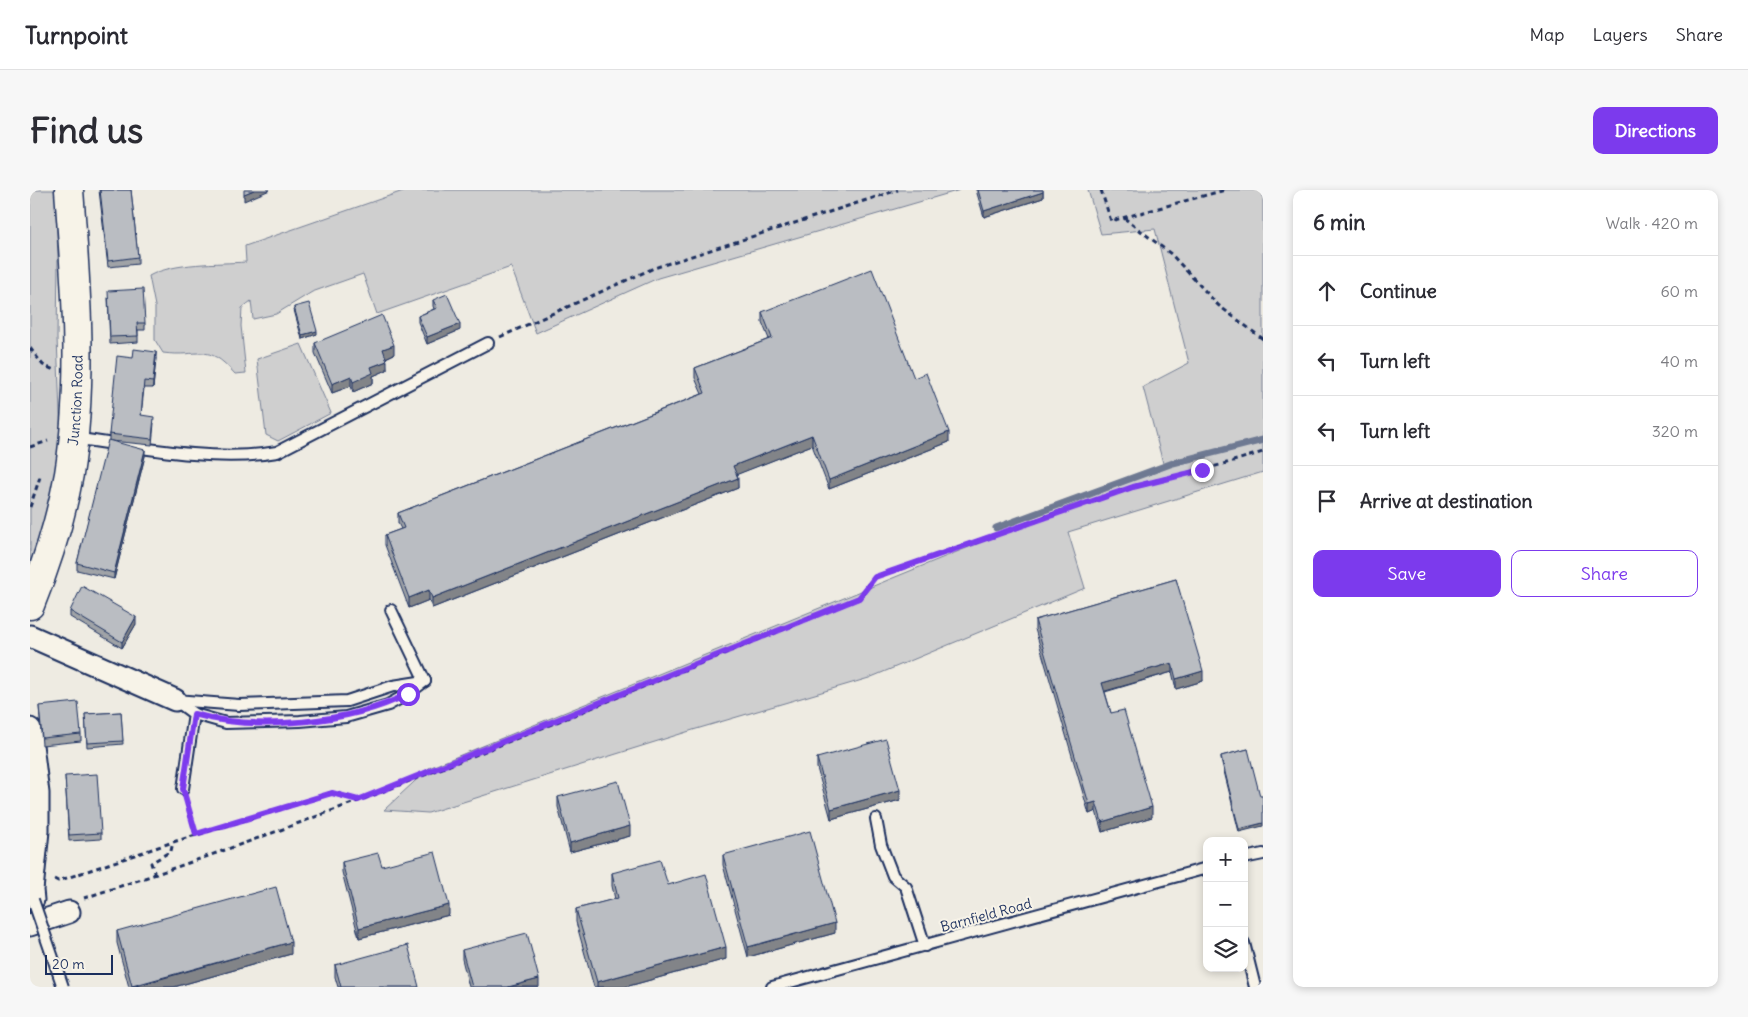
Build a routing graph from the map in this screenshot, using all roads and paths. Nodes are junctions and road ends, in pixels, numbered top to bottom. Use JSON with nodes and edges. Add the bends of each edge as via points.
{"nodes":[{"id":1,"x":69,"y":190,"type":"edge"},
{"id":2,"x":898,"y":190,"type":"edge"},
{"id":3,"x":1101,"y":190,"type":"edge"},
{"id":4,"x":1225,"y":190,"type":"edge"},
{"id":5,"x":1124,"y":218,"type":"junction"},
{"id":6,"x":1263,"y":339,"type":"edge"},
{"id":7,"x":488,"y":342,"type":"joint"},
{"id":8,"x":73,"y":438,"type":"junction"},
{"id":9,"x":1263,"y":452,"type":"edge"},
{"id":10,"x":30,"y":605,"type":"edge"},
{"id":11,"x":391,"y":610,"type":"dead end"},
{"id":12,"x":30,"y":636,"type":"edge"},
{"id":13,"x":425,"y":681,"type":"junction"},
{"id":14,"x":176,"y":700,"type":"junction"},
{"id":15,"x":194,"y":714,"type":"junction"},
{"id":16,"x":30,"y":729,"type":"edge"},
{"id":17,"x":183,"y":789,"type":"joint"},
{"id":18,"x":358,"y":800,"type":"junction"},
{"id":19,"x":876,"y":819,"type":"dead end"},
{"id":20,"x":196,"y":834,"type":"junction"},
{"id":21,"x":173,"y":842,"type":"junction"},
{"id":22,"x":1263,"y":854,"type":"edge"},
{"id":23,"x":1248,"y":857,"type":"edge"},
{"id":24,"x":1203,"y":869,"type":"edge"},
{"id":25,"x":34,"y":874,"type":"junction"},
{"id":26,"x":154,"y":875,"type":"junction"},
{"id":27,"x":33,"y":900,"type":"joint"},
{"id":28,"x":76,"y":905,"type":"joint"},
{"id":29,"x":30,"y":926,"type":"edge"},
{"id":30,"x":925,"y":946,"type":"junction"},
{"id":31,"x":1248,"y":959,"type":"edge"},
{"id":32,"x":63,"y":987,"type":"edge"},
{"id":33,"x":772,"y":987,"type":"edge"},
{"id":34,"x":1255,"y":987,"type":"edge"}],
"edges":[{"from":1,"to":8,"type":"street","name":"Junction Road","via":[[77,300]]},
{"from":2,"to":7,"type":"path","via":[[654,268]]},
{"from":3,"to":5,"type":"path","via":[[1111,221]]},
{"from":4,"to":5,"type":"path"},
{"from":5,"to":6,"type":"path","via":[[1171,254],[1218,306]]},
{"from":7,"to":8,"type":"lane","via":[[277,452],[252,456],[157,450]]},
{"from":8,"to":10,"type":"street","name":"Junction Road","via":[[61,511]]},
{"from":9,"to":18,"type":"path","via":[[1133,487],[875,577],[859,598]]},
{"from":11,"to":13,"type":"lane"},
{"from":12,"to":14,"type":"street"},
{"from":13,"to":14,"type":"lane","via":[[393,686],[347,701],[239,705]]},
{"from":13,"to":15,"type":"lane","via":[[388,705],[346,717],[226,722]]},
{"from":14,"to":15,"type":"lane"},
{"from":15,"to":17,"type":"lane"},
{"from":16,"to":25,"type":"street","via":[[38,793]]},
{"from":17,"to":20,"type":"path"},
{"from":18,"to":20,"type":"path","via":[[332,793]]},
{"from":18,"to":26,"type":"path"},
{"from":19,"to":30,"type":"lane","via":[[881,845],[893,876],[906,887]]},
{"from":20,"to":21,"type":"path"},
{"from":21,"to":25,"type":"path","via":[[58,881]]},
{"from":21,"to":26,"type":"path","via":[[171,851],[152,863]]},
{"from":22,"to":23,"type":"lane"},
{"from":24,"to":30,"type":"lane","name":"Barnfield Road"},
{"from":25,"to":27,"type":"street"},
{"from":26,"to":28,"type":"path"},
{"from":27,"to":32,"type":"lane","bridge":true},
{"from":28,"to":29,"type":"street"},
{"from":30,"to":33,"type":"lane","name":"Barnfield Road"},
{"from":31,"to":34,"type":"lane"}]}
